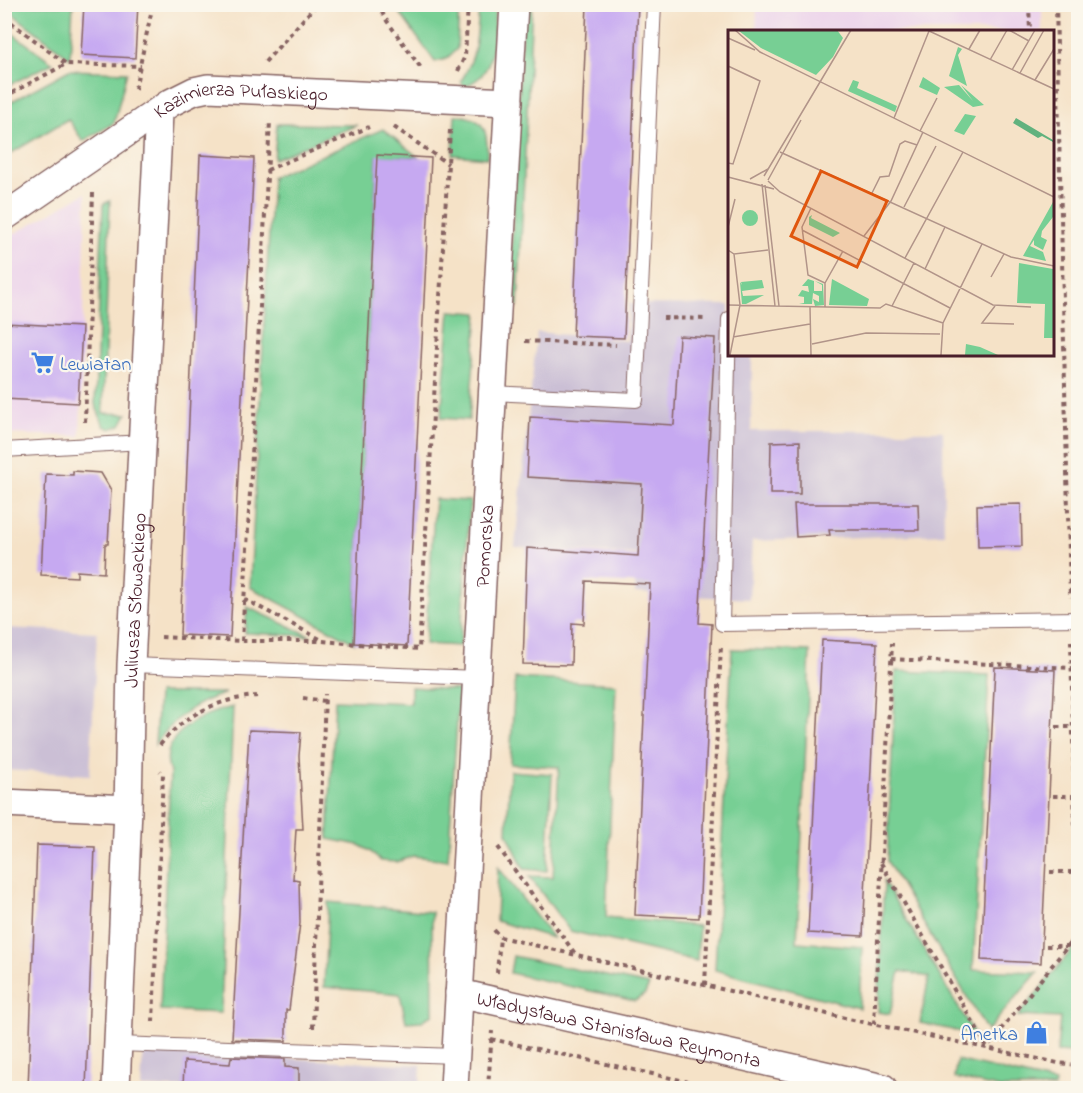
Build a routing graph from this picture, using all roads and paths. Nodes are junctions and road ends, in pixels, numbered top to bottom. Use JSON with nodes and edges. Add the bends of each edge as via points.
{"nodes":[{"id":1,"x":158,"y":4,"type":"edge"},
{"id":2,"x":317,"y":4,"type":"edge"},
{"id":3,"x":377,"y":4,"type":"edge"},
{"id":4,"x":468,"y":4,"type":"edge"},
{"id":5,"x":514,"y":4,"type":"edge"},
{"id":6,"x":654,"y":4,"type":"edge"},
{"id":7,"x":1029,"y":4,"type":"edge"},
{"id":8,"x":1056,"y":4,"type":"edge"},
{"id":9,"x":153,"y":6,"type":"edge"},
{"id":10,"x":4,"y":17,"type":"edge"},
{"id":11,"x":1030,"y":30,"type":"edge"},
{"id":12,"x":66,"y":63,"type":"junction"},
{"id":13,"x":141,"y":66,"type":"junction"},
{"id":14,"x":427,"y":75,"type":"dead end"},
{"id":15,"x":453,"y":76,"type":"dead end"},
{"id":16,"x":239,"y":89,"type":"junction"},
{"id":17,"x":4,"y":97,"type":"edge"},
{"id":18,"x":509,"y":102,"type":"junction"},
{"id":19,"x":159,"y":113,"type":"junction"},
{"id":20,"x":270,"y":114,"type":"dead end"},
{"id":21,"x":451,"y":124,"type":"dead end"},
{"id":22,"x":373,"y":125,"type":"dead end"},
{"id":23,"x":393,"y":127,"type":"dead end"},
{"id":24,"x":123,"y":137,"type":"junction"},
{"id":25,"x":1053,"y":146,"type":"edge"},
{"id":26,"x":1059,"y":146,"type":"junction"},
{"id":27,"x":94,"y":156,"type":"junction"},
{"id":28,"x":448,"y":164,"type":"junction"},
{"id":29,"x":267,"y":170,"type":"junction"},
{"id":30,"x":4,"y":217,"type":"edge"},
{"id":31,"x":640,"y":317,"type":"junction"},
{"id":32,"x":728,"y":320,"type":"edge"},
{"id":33,"x":519,"y":341,"type":"dead end"},
{"id":34,"x":619,"y":345,"type":"dead end"},
{"id":35,"x":728,"y":356,"type":"edge"},
{"id":36,"x":493,"y":393,"type":"junction"},
{"id":37,"x":143,"y":442,"type":"junction"},
{"id":38,"x":85,"y":446,"type":"junction"},
{"id":39,"x":4,"y":450,"type":"edge"},
{"id":40,"x":244,"y":599,"type":"junction"},
{"id":41,"x":1075,"y":619,"type":"edge"},
{"id":42,"x":893,"y":621,"type":"junction"},
{"id":43,"x":722,"y":624,"type":"junction"},
{"id":44,"x":152,"y":636,"type":"dead end"},
{"id":45,"x":242,"y":641,"type":"junction"},
{"id":46,"x":322,"y":641,"type":"junction"},
{"id":47,"x":891,"y":659,"type":"junction"},
{"id":48,"x":131,"y":665,"type":"junction"},
{"id":49,"x":1072,"y":668,"type":"junction"},
{"id":50,"x":326,"y":672,"type":"junction"},
{"id":51,"x":478,"y":678,"type":"junction"},
{"id":52,"x":261,"y":695,"type":"dead end"},
{"id":53,"x":299,"y":697,"type":"dead end"},
{"id":54,"x":325,"y":701,"type":"junction"},
{"id":55,"x":1073,"y":726,"type":"junction"},
{"id":56,"x":1056,"y":727,"type":"dead end"},
{"id":57,"x":155,"y":753,"type":"dead end"},
{"id":58,"x":1053,"y":796,"type":"dead end"},
{"id":59,"x":1075,"y":796,"type":"junction"},
{"id":60,"x":4,"y":803,"type":"edge"},
{"id":61,"x":128,"y":809,"type":"junction"},
{"id":62,"x":496,"y":844,"type":"dead end"},
{"id":63,"x":880,"y":863,"type":"junction"},
{"id":64,"x":1050,"y":872,"type":"dead end"},
{"id":65,"x":1077,"y":872,"type":"junction"},
{"id":66,"x":1078,"y":933,"type":"edge"},
{"id":67,"x":500,"y":937,"type":"dead end"},
{"id":68,"x":1046,"y":946,"type":"dead end"},
{"id":69,"x":1068,"y":946,"type":"junction"},
{"id":70,"x":1078,"y":946,"type":"edge"},
{"id":71,"x":577,"y":956,"type":"junction"},
{"id":72,"x":1078,"y":970,"type":"edge"},
{"id":73,"x":705,"y":985,"type":"junction"},
{"id":74,"x":459,"y":993,"type":"junction"},
{"id":75,"x":874,"y":1024,"type":"junction"},
{"id":76,"x":312,"y":1032,"type":"dead end"},
{"id":77,"x":119,"y":1044,"type":"junction"},
{"id":78,"x":987,"y":1047,"type":"junction"},
{"id":79,"x":455,"y":1056,"type":"junction"},
{"id":80,"x":1078,"y":1065,"type":"edge"},
{"id":81,"x":116,"y":1089,"type":"edge"},
{"id":82,"x":454,"y":1089,"type":"edge"},
{"id":83,"x":488,"y":1089,"type":"edge"},
{"id":84,"x":717,"y":1089,"type":"edge"},
{"id":85,"x":883,"y":1089,"type":"edge"}],
"edges":[{"from":1,"to":9,"type":"path"},
{"from":2,"to":16,"type":"path"},
{"from":3,"to":14,"type":"path"},
{"from":4,"to":15,"type":"path","via":[[465,56]]},
{"from":5,"to":18,"type":"street","name":"Pomorska"},
{"from":6,"to":31,"type":"lane"},
{"from":7,"to":11,"type":"path"},
{"from":8,"to":26,"type":"path"},
{"from":9,"to":13,"type":"path"},
{"from":10,"to":12,"type":"path"},
{"from":12,"to":13,"type":"path"},
{"from":12,"to":17,"type":"path"},
{"from":13,"to":24,"type":"path"},
{"from":16,"to":18,"type":"street","name":"Kazimierza Pułaskiego"},
{"from":16,"to":19,"type":"street","name":"Kazimierza Pułaskiego","via":[[194,91]]},
{"from":18,"to":36,"type":"street","name":"Pomorska"},
{"from":19,"to":24,"type":"street","name":"Kazimierza Pułaskiego"},
{"from":19,"to":37,"type":"street","name":"Juliusza Słowackiego"},
{"from":20,"to":29,"type":"path"},
{"from":21,"to":28,"type":"path"},
{"from":22,"to":29,"type":"path"},
{"from":23,"to":28,"type":"path"},
{"from":24,"to":27,"type":"street","name":"Kazimierza Pułaskiego"},
{"from":25,"to":26,"type":"path"},
{"from":26,"to":41,"type":"path"},
{"from":27,"to":30,"type":"street","name":"Kazimierza Pułaskiego"},
{"from":27,"to":38,"type":"path"},
{"from":28,"to":46,"type":"path","via":[[419,648]]},
{"from":29,"to":40,"type":"path"},
{"from":31,"to":32,"type":"path"},
{"from":31,"to":36,"type":"lane","via":[[636,400]]},
{"from":33,"to":34,"type":"path"},
{"from":35,"to":43,"type":"lane"},
{"from":36,"to":51,"type":"street","name":"Pomorska"},
{"from":37,"to":38,"type":"lane"},
{"from":37,"to":48,"type":"street","name":"Juliusza Słowackiego"},
{"from":38,"to":39,"type":"lane"},
{"from":40,"to":45,"type":"path"},
{"from":40,"to":46,"type":"path"},
{"from":41,"to":42,"type":"lane"},
{"from":41,"to":49,"type":"path"},
{"from":42,"to":43,"type":"lane"},
{"from":42,"to":47,"type":"path"},
{"from":43,"to":73,"type":"path"},
{"from":44,"to":45,"type":"path"},
{"from":45,"to":46,"type":"path"},
{"from":47,"to":49,"type":"path"},
{"from":47,"to":63,"type":"path"},
{"from":48,"to":50,"type":"lane"},
{"from":48,"to":61,"type":"street","name":"Juliusza Słowackiego"},
{"from":49,"to":55,"type":"path"},
{"from":50,"to":51,"type":"lane"},
{"from":50,"to":54,"type":"path"},
{"from":51,"to":74,"type":"street","name":"Pomorska"},
{"from":52,"to":57,"type":"path","via":[[210,705],[177,726]]},
{"from":53,"to":54,"type":"path"},
{"from":54,"to":76,"type":"path"},
{"from":55,"to":56,"type":"path"},
{"from":55,"to":59,"type":"path"},
{"from":58,"to":59,"type":"path"},
{"from":59,"to":65,"type":"path"},
{"from":60,"to":61,"type":"street"},
{"from":61,"to":77,"type":"street","name":"Juliusza Słowackiego"},
{"from":62,"to":71,"type":"path"},
{"from":63,"to":75,"type":"path"},
{"from":63,"to":78,"type":"path"},
{"from":64,"to":65,"type":"path"},
{"from":65,"to":66,"type":"path"},
{"from":66,"to":69,"type":"path"},
{"from":66,"to":70,"type":"path"},
{"from":67,"to":71,"type":"path"},
{"from":68,"to":69,"type":"path"},
{"from":69,"to":70,"type":"path"},
{"from":69,"to":78,"type":"path"},
{"from":70,"to":72,"type":"path"},
{"from":71,"to":73,"type":"path"},
{"from":73,"to":75,"type":"path"},
{"from":74,"to":79,"type":"street","name":"Pomorska"},
{"from":74,"to":85,"type":"street","name":"Władysława Stanisława Reymonta"},
{"from":75,"to":78,"type":"path"},
{"from":77,"to":79,"type":"lane"},
{"from":77,"to":81,"type":"street","name":"Juliusza Słowackiego"},
{"from":78,"to":80,"type":"path"},
{"from":79,"to":82,"type":"street","name":"Pomorska"},
{"from":83,"to":84,"type":"path","via":[[491,1039]]}]}
